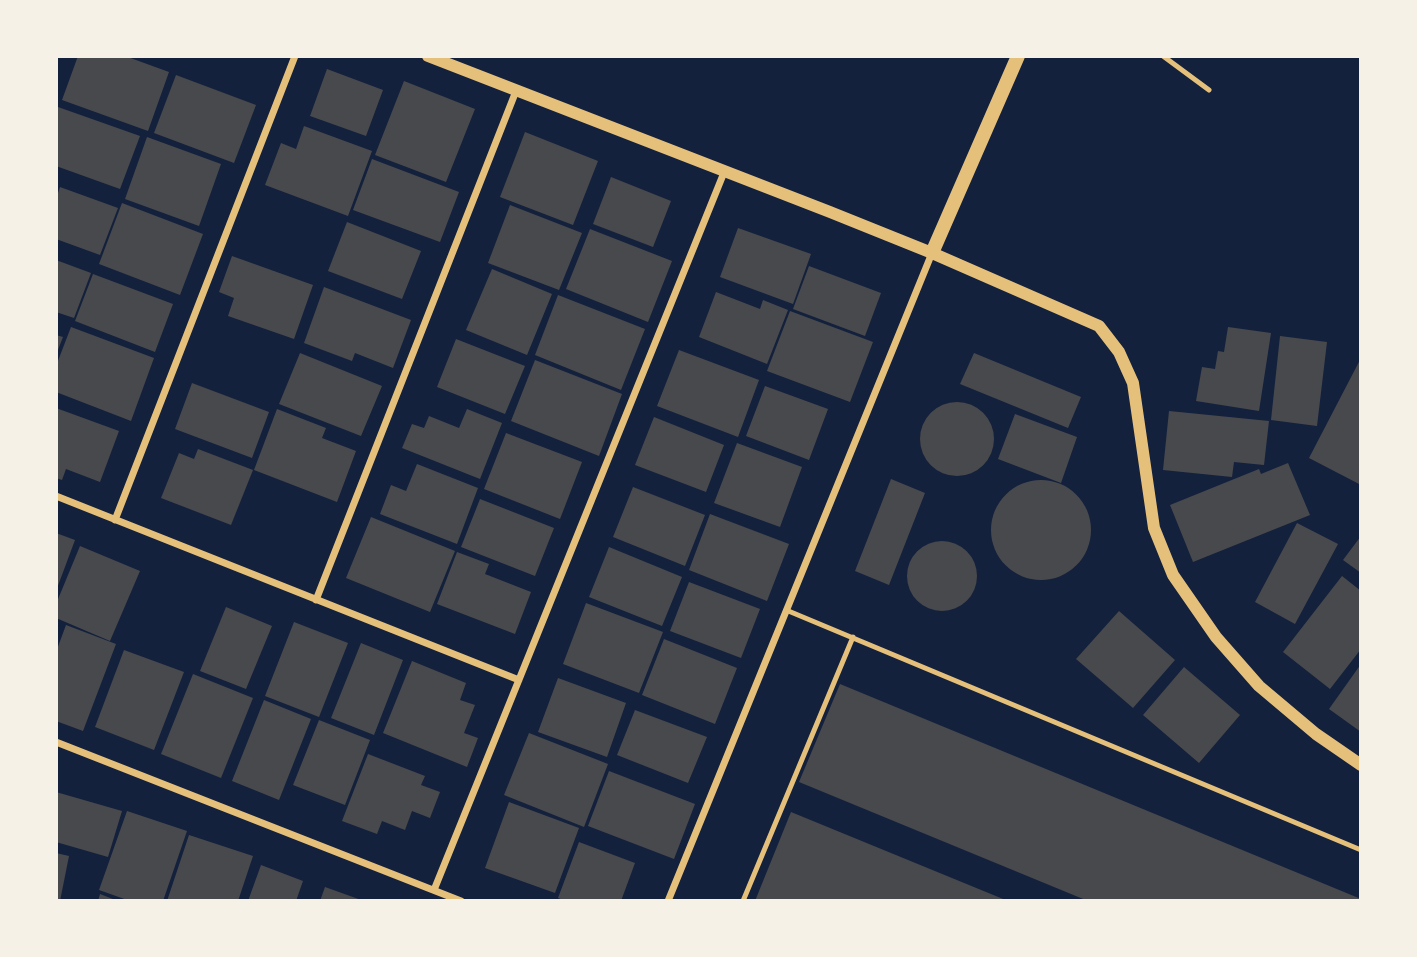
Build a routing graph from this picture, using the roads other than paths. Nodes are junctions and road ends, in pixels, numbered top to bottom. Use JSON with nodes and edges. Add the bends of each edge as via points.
{"nodes":[{"id":1,"x":295,"y":56,"type":"edge"},
{"id":2,"x":428,"y":56,"type":"edge"},
{"id":3,"x":1018,"y":56,"type":"edge"},
{"id":4,"x":1163,"y":56,"type":"edge"},
{"id":5,"x":1209,"y":90,"type":"dead end"},
{"id":6,"x":516,"y":91,"type":"junction"},
{"id":7,"x":725,"y":170,"type":"junction"},
{"id":8,"x":932,"y":253,"type":"junction"},
{"id":9,"x":56,"y":496,"type":"edge"},
{"id":10,"x":115,"y":520,"type":"junction"},
{"id":11,"x":316,"y":600,"type":"junction"},
{"id":12,"x":786,"y":610,"type":"junction"},
{"id":13,"x":853,"y":637,"type":"junction"},
{"id":14,"x":519,"y":680,"type":"junction"},
{"id":15,"x":56,"y":742,"type":"edge"},
{"id":16,"x":1361,"y":765,"type":"edge"},
{"id":17,"x":1361,"y":850,"type":"edge"},
{"id":18,"x":434,"y":890,"type":"junction"},
{"id":19,"x":461,"y":901,"type":"edge"},
{"id":20,"x":667,"y":901,"type":"edge"},
{"id":21,"x":743,"y":901,"type":"edge"}],
"edges":[{"from":1,"to":10,"type":"street"},
{"from":2,"to":6,"type":"street"},
{"from":3,"to":8,"type":"main road"},
{"from":4,"to":5,"type":"lane"},
{"from":6,"to":7,"type":"street"},
{"from":6,"to":11,"type":"street"},
{"from":7,"to":8,"type":"street"},
{"from":7,"to":14,"type":"street"},
{"from":8,"to":12,"type":"street"},
{"from":8,"to":16,"type":"street","via":[[1099,326],[1119,352],[1133,383],[1154,528],[1172,575],[1216,637],[1259,685]]},
{"from":9,"to":10,"type":"street"},
{"from":10,"to":11,"type":"street"},
{"from":11,"to":14,"type":"street"},
{"from":12,"to":13,"type":"lane"},
{"from":12,"to":20,"type":"street"},
{"from":13,"to":17,"type":"lane"},
{"from":13,"to":21,"type":"lane"},
{"from":14,"to":18,"type":"street"},
{"from":15,"to":18,"type":"street"},
{"from":18,"to":19,"type":"street"}]}
